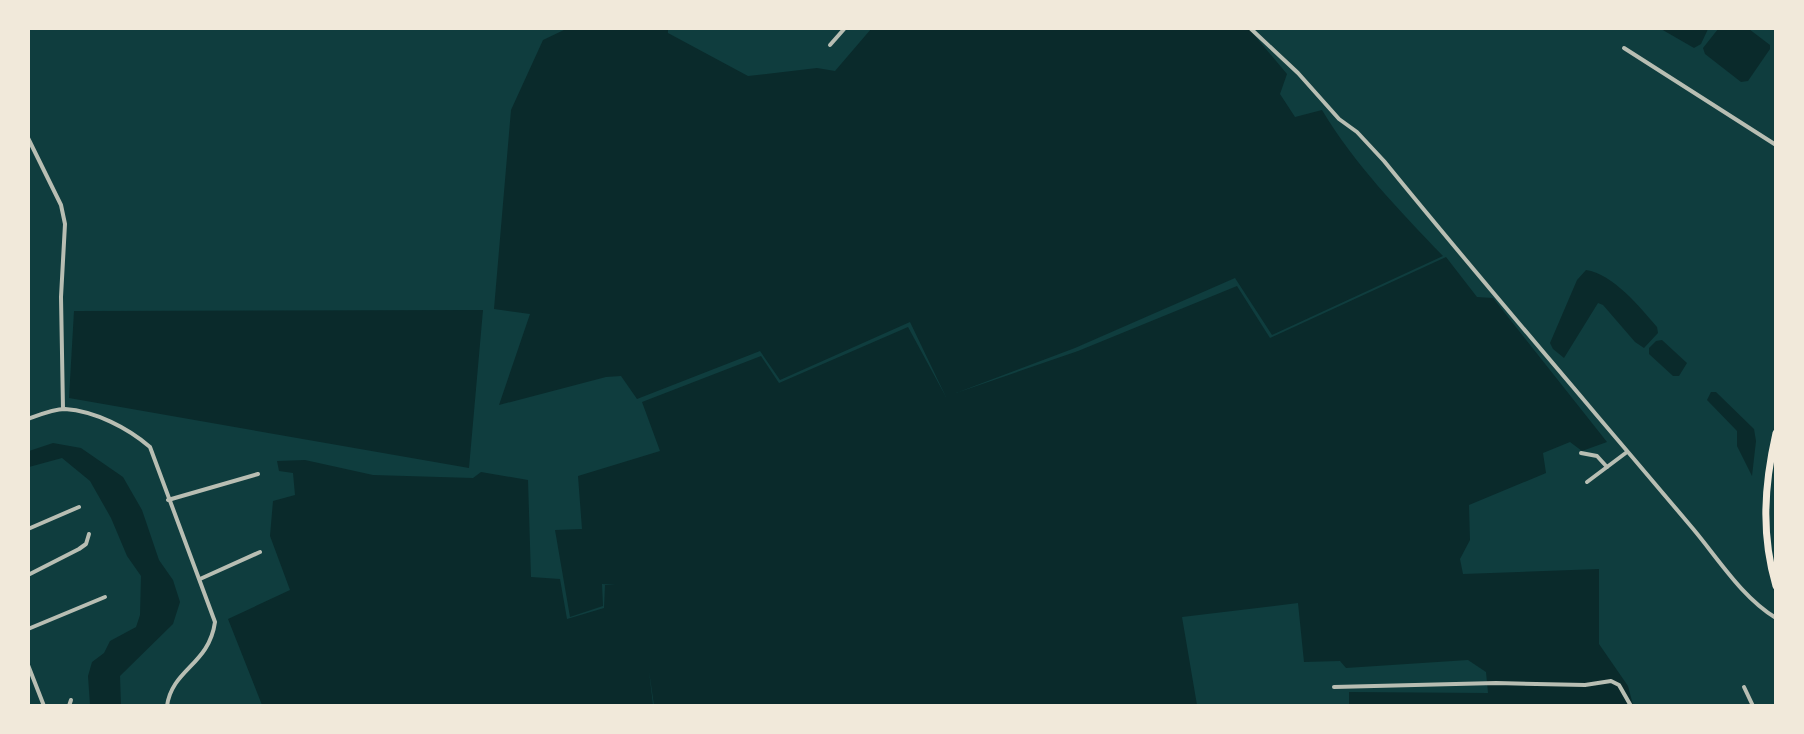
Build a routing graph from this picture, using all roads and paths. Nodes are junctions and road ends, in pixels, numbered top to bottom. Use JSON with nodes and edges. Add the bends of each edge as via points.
{"nodes":[{"id":1,"x":845,"y":28,"type":"edge"},
{"id":2,"x":1250,"y":28,"type":"edge"},
{"id":3,"x":830,"y":45,"type":"dead end"},
{"id":4,"x":1624,"y":48,"type":"dead end"},
{"id":5,"x":28,"y":138,"type":"edge"},
{"id":6,"x":1776,"y":145,"type":"edge"},
{"id":7,"x":63,"y":409,"type":"junction"},
{"id":8,"x":28,"y":419,"type":"edge"},
{"id":9,"x":1776,"y":434,"type":"edge"},
{"id":10,"x":1628,"y":452,"type":"junction"},
{"id":11,"x":1581,"y":453,"type":"dead end"},
{"id":12,"x":1607,"y":467,"type":"junction"},
{"id":13,"x":258,"y":474,"type":"dead end"},
{"id":14,"x":1587,"y":482,"type":"dead end"},
{"id":15,"x":168,"y":500,"type":"junction"},
{"id":16,"x":78,"y":507,"type":"dead end"},
{"id":17,"x":28,"y":529,"type":"edge"},
{"id":18,"x":89,"y":534,"type":"dead end"},
{"id":19,"x":260,"y":552,"type":"dead end"},
{"id":20,"x":28,"y":574,"type":"edge"},
{"id":21,"x":200,"y":579,"type":"junction"},
{"id":22,"x":1776,"y":586,"type":"edge"},
{"id":23,"x":105,"y":597,"type":"dead end"},
{"id":24,"x":1776,"y":618,"type":"edge"},
{"id":25,"x":28,"y":629,"type":"edge"},
{"id":26,"x":28,"y":665,"type":"edge"},
{"id":27,"x":1334,"y":687,"type":"dead end"},
{"id":28,"x":1744,"y":687,"type":"dead end"},
{"id":29,"x":71,"y":700,"type":"dead end"},
{"id":30,"x":44,"y":705,"type":"edge"},
{"id":31,"x":69,"y":705,"type":"edge"},
{"id":32,"x":167,"y":705,"type":"edge"},
{"id":33,"x":1631,"y":705,"type":"edge"},
{"id":34,"x":1753,"y":705,"type":"edge"}],
"edges":[{"from":1,"to":3,"type":"street"},
{"from":2,"to":10,"type":"street","via":[[1384,161]]},
{"from":4,"to":6,"type":"street"},
{"from":5,"to":7,"type":"street","via":[[61,206],[64,224]]},
{"from":7,"to":8,"type":"street"},
{"from":7,"to":15,"type":"street","via":[[86,412],[135,433],[150,447]]},
{"from":9,"to":22,"type":"highway","via":[[1764,506]]},
{"from":10,"to":12,"type":"street"},
{"from":10,"to":24,"type":"street","via":[[1749,595]]},
{"from":11,"to":12,"type":"street","via":[[1597,456]]},
{"from":12,"to":14,"type":"street"},
{"from":13,"to":15,"type":"street"},
{"from":15,"to":21,"type":"street"},
{"from":16,"to":17,"type":"street"},
{"from":18,"to":20,"type":"street","via":[[86,544],[79,549]]},
{"from":19,"to":21,"type":"street"},
{"from":21,"to":32,"type":"street","via":[[215,622],[213,636],[208,648],[175,685]]},
{"from":23,"to":25,"type":"street"},
{"from":26,"to":30,"type":"street"},
{"from":27,"to":33,"type":"street","via":[[1585,685],[1611,681],[1619,685]]},
{"from":28,"to":34,"type":"street"},
{"from":29,"to":31,"type":"street"}]}
